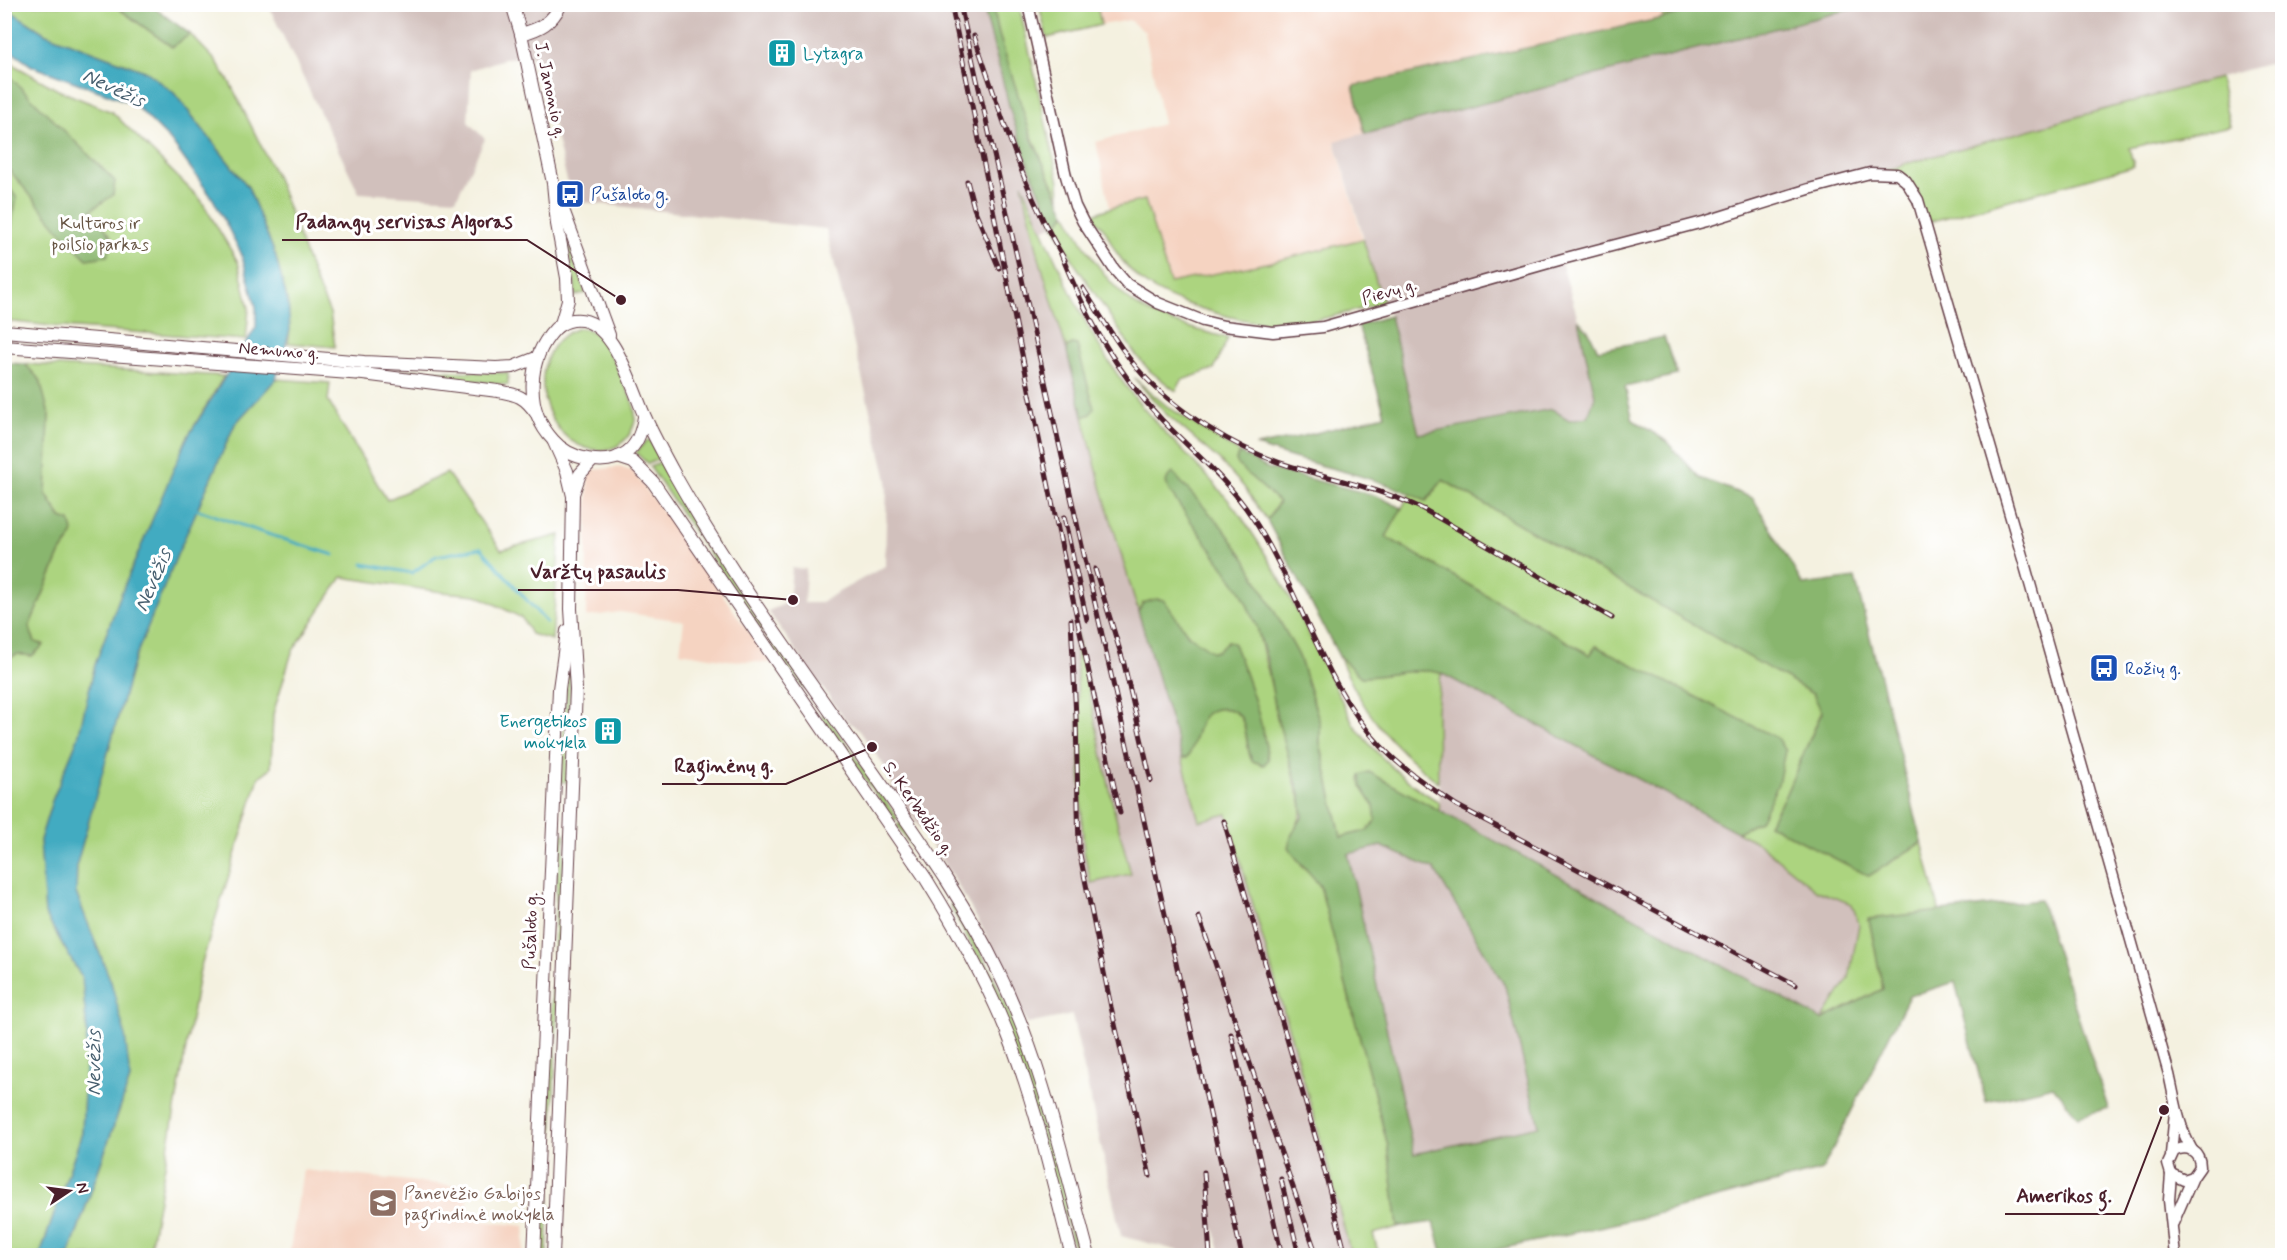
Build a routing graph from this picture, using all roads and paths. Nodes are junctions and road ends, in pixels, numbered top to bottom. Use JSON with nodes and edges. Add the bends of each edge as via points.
{"nodes":[{"id":1,"x":512,"y":4,"type":"edge"},
{"id":2,"x":561,"y":4,"type":"edge"},
{"id":3,"x":1028,"y":4,"type":"edge"},
{"id":4,"x":521,"y":34,"type":"junction"},
{"id":5,"x":553,"y":183,"type":"junction"},
{"id":6,"x":561,"y":324,"type":"junction"},
{"id":7,"x":4,"y":331,"type":"edge"},
{"id":8,"x":611,"y":342,"type":"junction"},
{"id":9,"x":4,"y":347,"type":"edge"},
{"id":10,"x":536,"y":358,"type":"junction"},
{"id":11,"x":363,"y":368,"type":"junction"},
{"id":12,"x":539,"y":417,"type":"junction"},
{"id":13,"x":644,"y":417,"type":"junction"},
{"id":14,"x":554,"y":442,"type":"junction"},
{"id":15,"x":618,"y":457,"type":"junction"},
{"id":16,"x":593,"y":460,"type":"junction"},
{"id":17,"x":573,"y":495,"type":"junction"},
{"id":18,"x":571,"y":609,"type":"junction"},
{"id":19,"x":820,"y":696,"type":"junction"},
{"id":20,"x":807,"y":705,"type":"junction"},
{"id":21,"x":2175,"y":1106,"type":"junction"},
{"id":22,"x":2192,"y":1150,"type":"junction"},
{"id":23,"x":2170,"y":1154,"type":"junction"},
{"id":24,"x":2171,"y":1174,"type":"junction"},
{"id":25,"x":2193,"y":1177,"type":"junction"},
{"id":26,"x":2173,"y":1223,"type":"junction"},
{"id":27,"x":534,"y":1256,"type":"edge"},
{"id":28,"x":553,"y":1256,"type":"edge"},
{"id":29,"x":1072,"y":1256,"type":"edge"},
{"id":30,"x":1089,"y":1256,"type":"edge"},
{"id":31,"x":2175,"y":1256,"type":"edge"}],
"edges":[{"from":1,"to":4,"type":"main road","name":"J. Janonio g."},
{"from":2,"to":4,"type":"main road","via":[[545,26]]},
{"from":3,"to":21,"type":"street","name":"Pievų g.","via":[[1066,176],[1083,222],[1128,284],[1158,303],[1224,326],[1273,332],[1323,327],[1870,173],[1897,174],[1906,181],[1914,190],[2029,581]]},
{"from":4,"to":5,"type":"main road","name":"J. Janonio g."},
{"from":5,"to":6,"type":"main road","name":"J. Janonio g.","via":[[567,278],[568,300]]},
{"from":5,"to":8,"type":"main road","name":"J. Janonio g."},
{"from":6,"to":8,"type":"main road","via":[[587,321],[597,325]]},
{"from":6,"to":10,"type":"main road"},
{"from":7,"to":11,"type":"main road","name":"Nemuno g."},
{"from":8,"to":13,"type":"main road"},
{"from":9,"to":11,"type":"main road","name":"Nemuno g."},
{"from":10,"to":11,"type":"main road","name":"Nemuno g.","via":[[513,367],[496,368]]},
{"from":10,"to":12,"type":"main road","via":[[533,386]]},
{"from":11,"to":12,"type":"main road","name":"Nemuno g.","via":[[519,395]]},
{"from":12,"to":14,"type":"main road"},
{"from":13,"to":15,"type":"main road","via":[[635,443]]},
{"from":13,"to":19,"type":"main road","name":"S. Kerbedžio g.","via":[[708,531]]},
{"from":14,"to":16,"type":"main road"},
{"from":14,"to":17,"type":"main road","name":"Pušaloto g."},
{"from":15,"to":16,"type":"main road"},
{"from":15,"to":20,"type":"main road","name":"S. Kerbedžio g.","via":[[633,462],[653,482]]},
{"from":16,"to":17,"type":"main road","name":"Pušaloto g.","via":[[580,474]]},
{"from":17,"to":18,"type":"main road","name":"Pušaloto g."},
{"from":18,"to":27,"type":"main road","name":"Pušaloto g.","via":[[559,689]]},
{"from":18,"to":28,"type":"main road","name":"Pušaloto g.","via":[[576,712]]},
{"from":19,"to":20,"type":"main road"},
{"from":19,"to":30,"type":"main road","name":"S. Kerbedžio g.","via":[[958,897],[999,972],[1037,1070]]},
{"from":20,"to":29,"type":"main road","name":"S. Kerbedžio g.","via":[[926,879],[980,972],[1022,1072]]},
{"from":21,"to":22,"type":"street"},
{"from":21,"to":23,"type":"street"},
{"from":22,"to":23,"type":"street","via":[[2178,1148]]},
{"from":22,"to":25,"type":"street","via":[[2200,1160],[2198,1173]]},
{"from":23,"to":24,"type":"street"},
{"from":24,"to":25,"type":"street","via":[[2179,1179]]},
{"from":24,"to":26,"type":"street","via":[[2169,1200]]},
{"from":25,"to":26,"type":"street"},
{"from":26,"to":31,"type":"street"}]}
